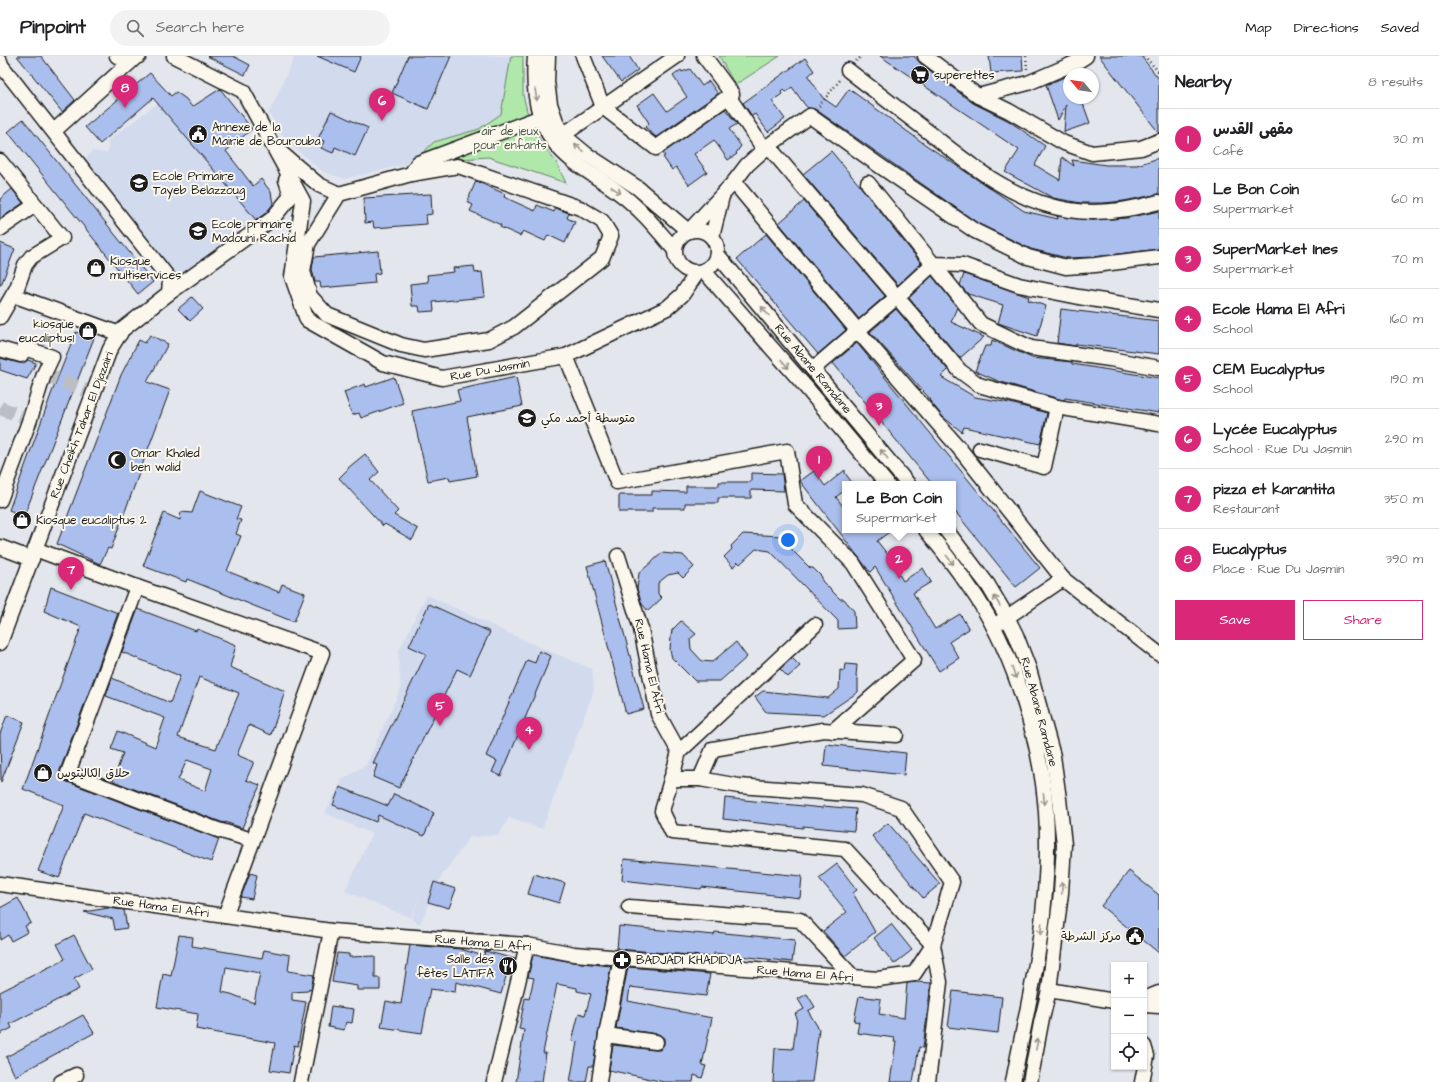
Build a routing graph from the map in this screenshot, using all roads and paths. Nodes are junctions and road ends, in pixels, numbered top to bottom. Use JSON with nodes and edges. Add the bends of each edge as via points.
{"nodes":[{"id":1,"x":117,"y":56,"type":"edge"},
{"id":2,"x":137,"y":56,"type":"edge"},
{"id":3,"x":142,"y":56,"type":"edge"},
{"id":4,"x":174,"y":56,"type":"edge"},
{"id":5,"x":535,"y":56,"type":"edge"},
{"id":6,"x":548,"y":56,"type":"edge"},
{"id":7,"x":583,"y":56,"type":"edge"},
{"id":8,"x":677,"y":56,"type":"edge"},
{"id":9,"x":704,"y":56,"type":"edge"},
{"id":10,"x":862,"y":56,"type":"edge"},
{"id":11,"x":925,"y":56,"type":"edge"},
{"id":12,"x":1086,"y":56,"type":"edge"},
{"id":13,"x":1144,"y":56,"type":"edge"},
{"id":14,"x":0,"y":64,"type":"edge"},
{"id":15,"x":848,"y":70,"type":"junction"},
{"id":16,"x":1159,"y":72,"type":"edge"},
{"id":17,"x":728,"y":96,"type":"junction"},
{"id":18,"x":978,"y":96,"type":"junction"},
{"id":19,"x":603,"y":107,"type":"junction"},
{"id":20,"x":810,"y":116,"type":"junction"},
{"id":21,"x":541,"y":117,"type":"junction"},
{"id":22,"x":54,"y":131,"type":"junction"},
{"id":23,"x":563,"y":135,"type":"junction"},
{"id":24,"x":1159,"y":142,"type":"edge"},
{"id":25,"x":766,"y":148,"type":"junction"},
{"id":26,"x":276,"y":151,"type":"junction"},
{"id":27,"x":0,"y":161,"type":"edge"},
{"id":28,"x":411,"y":174,"type":"junction"},
{"id":29,"x":734,"y":182,"type":"junction"},
{"id":30,"x":868,"y":183,"type":"dead end"},
{"id":31,"x":339,"y":194,"type":"junction"},
{"id":32,"x":723,"y":194,"type":"junction"},
{"id":33,"x":1159,"y":202,"type":"edge"},
{"id":34,"x":35,"y":205,"type":"junction"},
{"id":35,"x":0,"y":229,"type":"edge"},
{"id":36,"x":689,"y":231,"type":"junction"},
{"id":37,"x":712,"y":237,"type":"junction"},
{"id":38,"x":674,"y":249,"type":"junction"},
{"id":39,"x":717,"y":254,"type":"junction"},
{"id":40,"x":1159,"y":257,"type":"edge"},
{"id":41,"x":933,"y":264,"type":"junction"},
{"id":42,"x":700,"y":272,"type":"junction"},
{"id":43,"x":169,"y":293,"type":"junction"},
{"id":44,"x":13,"y":295,"type":"junction"},
{"id":45,"x":897,"y":297,"type":"junction"},
{"id":46,"x":1159,"y":310,"type":"edge"},
{"id":47,"x":0,"y":317,"type":"edge"},
{"id":48,"x":857,"y":330,"type":"junction"},
{"id":49,"x":120,"y":334,"type":"junction"},
{"id":50,"x":0,"y":349,"type":"edge"},
{"id":51,"x":566,"y":356,"type":"junction"},
{"id":52,"x":1159,"y":368,"type":"edge"},
{"id":53,"x":813,"y":369,"type":"junction"},
{"id":54,"x":1057,"y":407,"type":"junction"},
{"id":55,"x":1159,"y":424,"type":"edge"},
{"id":56,"x":980,"y":449,"type":"dead end"},
{"id":57,"x":884,"y":481,"type":"edge"},
{"id":58,"x":906,"y":481,"type":"edge"},
{"id":59,"x":0,"y":500,"type":"edge"},
{"id":60,"x":929,"y":533,"type":"edge"},
{"id":61,"x":948,"y":533,"type":"edge"},
{"id":62,"x":0,"y":547,"type":"edge"},
{"id":63,"x":34,"y":554,"type":"junction"},
{"id":64,"x":618,"y":556,"type":"dead end"},
{"id":65,"x":1063,"y":579,"type":"junction"},
{"id":66,"x":137,"y":587,"type":"junction"},
{"id":67,"x":1007,"y":617,"type":"junction"},
{"id":68,"x":816,"y":625,"type":"dead end"},
{"id":69,"x":993,"y":627,"type":"junction"},
{"id":70,"x":0,"y":643,"type":"edge"},
{"id":71,"x":1159,"y":654,"type":"edge"},
{"id":72,"x":833,"y":731,"type":"junction"},
{"id":73,"x":896,"y":736,"type":"dead end"},
{"id":74,"x":679,"y":752,"type":"junction"},
{"id":75,"x":700,"y":778,"type":"junction"},
{"id":76,"x":671,"y":779,"type":"junction"},
{"id":77,"x":252,"y":840,"type":"junction"},
{"id":78,"x":0,"y":884,"type":"edge"},
{"id":79,"x":629,"y":907,"type":"dead end"},
{"id":80,"x":225,"y":916,"type":"junction"},
{"id":81,"x":330,"y":931,"type":"junction"},
{"id":82,"x":527,"y":945,"type":"junction"},
{"id":83,"x":933,"y":945,"type":"junction"},
{"id":84,"x":621,"y":958,"type":"junction"},
{"id":85,"x":853,"y":978,"type":"junction"},
{"id":86,"x":1049,"y":990,"type":"junction"},
{"id":87,"x":1159,"y":993,"type":"edge"},
{"id":88,"x":1146,"y":998,"type":"edge"},
{"id":89,"x":1111,"y":1000,"type":"edge"},
{"id":90,"x":1147,"y":1005,"type":"edge"},
{"id":91,"x":1159,"y":1006,"type":"edge"},
{"id":92,"x":606,"y":1035,"type":"junction"},
{"id":93,"x":656,"y":1042,"type":"dead end"},
{"id":94,"x":1144,"y":1070,"type":"edge"},
{"id":95,"x":76,"y":1074,"type":"dead end"},
{"id":96,"x":61,"y":1082,"type":"edge"},
{"id":97,"x":301,"y":1082,"type":"edge"},
{"id":98,"x":494,"y":1082,"type":"edge"},
{"id":99,"x":599,"y":1082,"type":"edge"},
{"id":100,"x":928,"y":1082,"type":"edge"},
{"id":101,"x":1013,"y":1082,"type":"edge"},
{"id":102,"x":1030,"y":1082,"type":"edge"},
{"id":103,"x":1142,"y":1082,"type":"edge"}],
"edges":[{"from":1,"to":2,"type":"street"},
{"from":2,"to":3,"type":"street"},
{"from":2,"to":22,"type":"street"},
{"from":4,"to":26,"type":"street","name":"Rue Du Jasmin","via":[[243,91]]},
{"from":5,"to":21,"type":"street","one_way":true,"via":[[534,92]]},
{"from":6,"to":23,"type":"street","via":[[547,82],[550,104]]},
{"from":7,"to":19,"type":"street"},
{"from":8,"to":19,"type":"street"},
{"from":9,"to":17,"type":"street","via":[[732,94]]},
{"from":10,"to":15,"type":"path"},
{"from":11,"to":18,"type":"street"},
{"from":12,"to":18,"type":"street","via":[[1028,83]]},
{"from":13,"to":16,"type":"path"},
{"from":14,"to":22,"type":"street"},
{"from":15,"to":20,"type":"path"},
{"from":15,"to":33,"type":"street","via":[[973,168],[1012,192],[1069,210],[1103,212]]},
{"from":17,"to":19,"type":"street","via":[[656,148]]},
{"from":17,"to":25,"type":"street"},
{"from":18,"to":24,"type":"street","via":[[1064,143],[1092,153],[1141,148]]},
{"from":19,"to":23,"type":"street"},
{"from":20,"to":25,"type":"street"},
{"from":20,"to":40,"type":"street","via":[[975,231],[1028,257],[1066,267]]},
{"from":21,"to":28,"type":"street","via":[[418,163]]},
{"from":21,"to":38,"type":"street","one_way":true,"via":[[564,153],[620,192]]},
{"from":22,"to":43,"type":"street","via":[[170,280]]},
{"from":36,"to":23,"type":"street","one_way":true,"via":[[638,188],[586,154]]},
{"from":25,"to":29,"type":"street","via":[[747,165]]},
{"from":25,"to":45,"type":"street"},
{"from":26,"to":31,"type":"street","via":[[319,185]]},
{"from":26,"to":43,"type":"street","name":"Rue Cheikh Tahar El Djazairi","via":[[291,196],[272,219]]},
{"from":26,"to":51,"type":"street","name":"Rue Du Jasmin","via":[[303,201],[292,277],[307,320],[382,363],[442,378]]},
{"from":27,"to":34,"type":"street"},
{"from":28,"to":31,"type":"street"},
{"from":28,"to":31,"type":"street","via":[[458,166],[580,208],[602,220],[611,236],[602,258],[514,327],[489,340],[424,350],[401,345],[327,315],[310,296],[303,271],[308,244]]},
{"from":29,"to":32,"type":"street"},
{"from":29,"to":48,"type":"street"},
{"from":30,"to":41,"type":"street"},
{"from":32,"to":36,"type":"street"},
{"from":32,"to":37,"type":"street"},
{"from":34,"to":35,"type":"street"},
{"from":34,"to":44,"type":"street","via":[[62,238],[31,257],[25,264]]},
{"from":36,"to":37,"type":"street","via":[[706,232]]},
{"from":36,"to":38,"type":"street","via":[[679,238]]},
{"from":37,"to":39,"type":"street"},
{"from":38,"to":42,"type":"street","via":[[675,258],[680,266],[687,271]]},
{"from":39,"to":42,"type":"street","via":[[710,267]]},
{"from":53,"to":39,"type":"street","name":"Rue Abane Ramdane","one_way":true},
{"from":41,"to":45,"type":"street"},
{"from":41,"to":46,"type":"street","via":[[963,265],[1019,285]]},
{"from":41,"to":52,"type":"street","via":[[981,324],[1031,348]]},
{"from":42,"to":51,"type":"street","name":"Rue Du Jasmin","via":[[668,308]]},
{"from":42,"to":57,"type":"street","one_way":true,"via":[[805,386]]},
{"from":43,"to":49,"type":"street","name":"Rue Cheikh Tahar El Djazairi"},
{"from":44,"to":47,"type":"street"},
{"from":44,"to":49,"type":"street"},
{"from":45,"to":48,"type":"street"},
{"from":45,"to":54,"type":"street","via":[[960,371],[979,385]]},
{"from":48,"to":53,"type":"street"},
{"from":48,"to":65,"type":"street","via":[[959,448]]},
{"from":49,"to":63,"type":"street","name":"Rue Cheikh Tahar El Djazairi","via":[[110,349]]},
{"from":50,"to":59,"type":"street","via":[[21,355],[24,348],[52,356]]},
{"from":51,"to":72,"type":"street","via":[[617,482],[787,450],[795,504],[853,563],[914,660]]},
{"from":58,"to":53,"type":"street","name":"Rue Abane Ramdane","one_way":true},
{"from":54,"to":55,"type":"street"},
{"from":54,"to":56,"type":"street","via":[[1044,467]]},
{"from":60,"to":69,"type":"street","one_way":true,"via":[[952,561]]},
{"from":67,"to":61,"type":"street","name":"Rue Abane Ramdane","one_way":true,"via":[[988,585]]},
{"from":62,"to":63,"type":"street"},
{"from":63,"to":66,"type":"street"},
{"from":63,"to":70,"type":"street","name":"Rue Cheikh Tahar El Djazairi"},
{"from":64,"to":74,"type":"street","name":"Rue Hama El Afri","via":[[641,629],[658,714]]},
{"from":65,"to":67,"type":"street"},
{"from":65,"to":71,"type":"street"},
{"from":66,"to":77,"type":"street","via":[[68,773],[218,830]]},
{"from":66,"to":77,"type":"street","via":[[322,653]]},
{"from":67,"to":69,"type":"street"},
{"from":86,"to":67,"type":"street","name":"Rue Abane Ramdane","one_way":true,"via":[[1062,893],[1064,845],[1059,799],[1053,756],[1029,669]]},
{"from":68,"to":74,"type":"street"},
{"from":69,"to":101,"type":"street","one_way":true,"via":[[1024,702],[1041,775],[1046,812],[1045,881],[1039,948]]},
{"from":72,"to":73,"type":"street"},
{"from":72,"to":75,"type":"street","via":[[823,730],[713,749]]},
{"from":74,"to":76,"type":"street"},
{"from":75,"to":76,"type":"street"},
{"from":75,"to":83,"type":"street","via":[[739,786],[862,795],[901,808],[952,882]]},
{"from":76,"to":83,"type":"street","via":[[662,811],[672,832],[845,849]]},
{"from":77,"to":80,"type":"street"},
{"from":78,"to":80,"type":"street","name":"Rue Hama El Afri"},
{"from":79,"to":85,"type":"street","via":[[800,920]]},
{"from":80,"to":81,"type":"street","name":"Rue Hama El Afri"},
{"from":81,"to":82,"type":"street","name":"Rue Hama El Afri"},
{"from":81,"to":97,"type":"street"},
{"from":82,"to":84,"type":"street","name":"Rue Hama El Afri","via":[[574,954]]},
{"from":82,"to":98,"type":"street"},
{"from":83,"to":85,"type":"street","name":"Rue Hama El Afri","via":[[914,974],[878,979]]},
{"from":83,"to":100,"type":"street","via":[[940,982]]},
{"from":84,"to":85,"type":"street","name":"Rue Hama El Afri"},
{"from":84,"to":92,"type":"street"},
{"from":86,"to":89,"type":"street"},
{"from":102,"to":86,"type":"street","name":"Rue Abane Ramdane","one_way":true},
{"from":87,"to":88,"type":"street"},
{"from":90,"to":91,"type":"street"},
{"from":92,"to":93,"type":"street"},
{"from":92,"to":99,"type":"street"},
{"from":94,"to":103,"type":"street"},
{"from":95,"to":96,"type":"street"}]}
